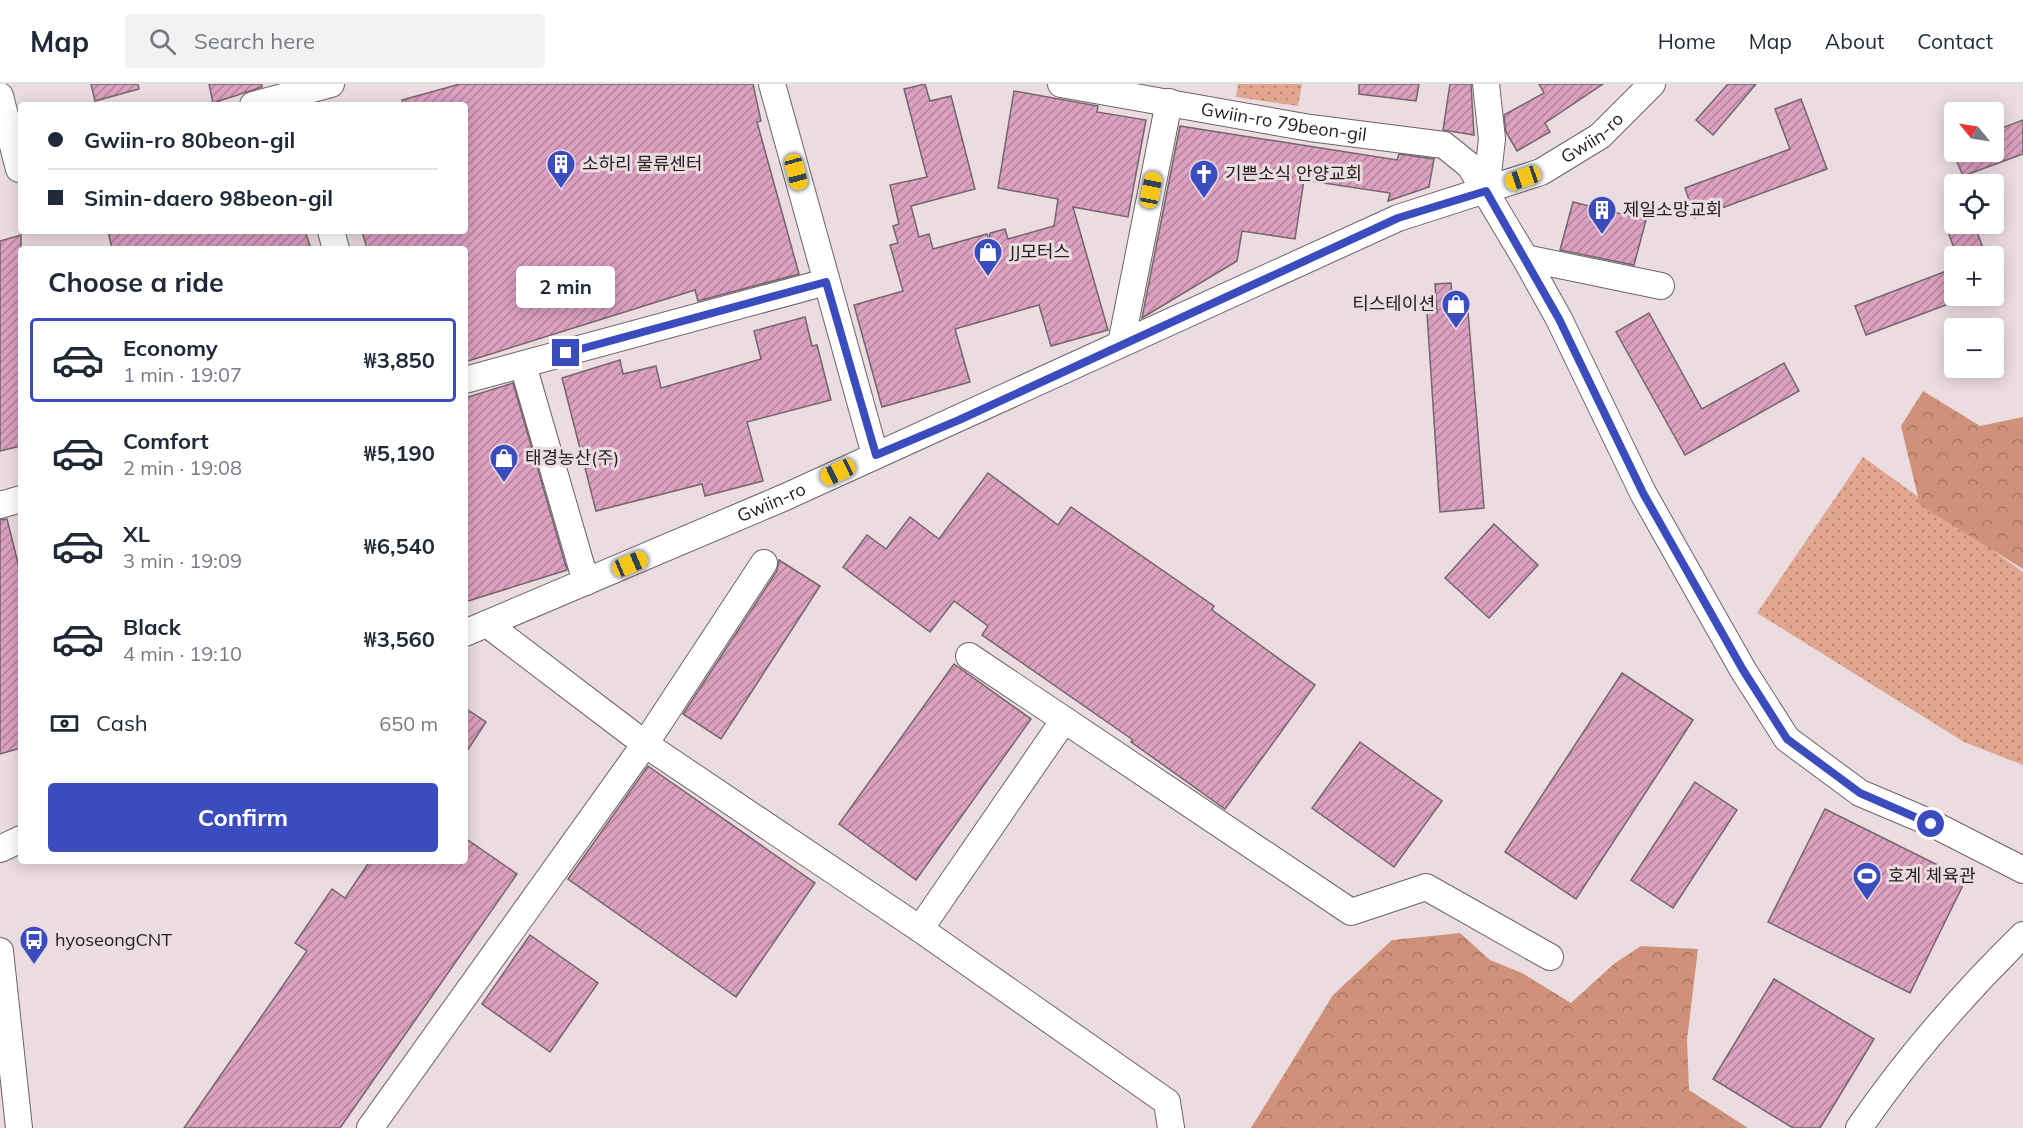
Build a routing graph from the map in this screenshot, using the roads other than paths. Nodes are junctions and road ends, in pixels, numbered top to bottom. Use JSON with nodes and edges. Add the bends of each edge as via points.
{"nodes":[{"id":1,"x":331,"y":84,"type":"edge"},
{"id":2,"x":772,"y":84,"type":"edge"},
{"id":3,"x":1061,"y":84,"type":"edge"},
{"id":4,"x":1486,"y":84,"type":"edge"},
{"id":5,"x":1652,"y":84,"type":"edge"},
{"id":6,"x":293,"y":94,"type":"edge"},
{"id":7,"x":0,"y":96,"type":"edge"},
{"id":8,"x":264,"y":102,"type":"edge"},
{"id":9,"x":1169,"y":102,"type":"junction"},
{"id":10,"x":13,"y":170,"type":"edge"},
{"id":11,"x":1486,"y":191,"type":"junction"},
{"id":12,"x":1526,"y":258,"type":"junction"},
{"id":13,"x":826,"y":282,"type":"junction"},
{"id":14,"x":1661,"y":286,"type":"dead end"},
{"id":15,"x":1120,"y":344,"type":"junction"},
{"id":16,"x":523,"y":365,"type":"junction"},
{"id":17,"x":468,"y":380,"type":"edge"},
{"id":18,"x":876,"y":455,"type":"junction"},
{"id":19,"x":18,"y":501,"type":"edge"},
{"id":20,"x":0,"y":505,"type":"edge"},
{"id":21,"x":764,"y":563,"type":"dead end"},
{"id":22,"x":586,"y":582,"type":"junction"},
{"id":23,"x":476,"y":629,"type":"edge"},
{"id":24,"x":969,"y":656,"type":"dead end"},
{"id":25,"x":1064,"y":720,"type":"junction"},
{"id":26,"x":645,"y":744,"type":"junction"},
{"id":27,"x":18,"y":841,"type":"edge"},
{"id":28,"x":0,"y":849,"type":"edge"},
{"id":29,"x":2023,"y":870,"type":"edge"},
{"id":30,"x":920,"y":929,"type":"junction"},
{"id":31,"x":2023,"y":935,"type":"edge"},
{"id":32,"x":0,"y":951,"type":"edge"},
{"id":33,"x":1550,"y":957,"type":"dead end"},
{"id":34,"x":19,"y":1128,"type":"edge"},
{"id":35,"x":370,"y":1128,"type":"edge"},
{"id":36,"x":1171,"y":1128,"type":"edge"},
{"id":37,"x":1859,"y":1128,"type":"edge"}],
"edges":[{"from":1,"to":6,"type":"street"},
{"from":2,"to":13,"type":"street"},
{"from":3,"to":9,"type":"street","name":"Gwiin-ro 79beon-gil"},
{"from":4,"to":11,"type":"street","via":[[1492,139]]},
{"from":5,"to":11,"type":"street","name":"Gwiin-ro","via":[[1600,136],[1577,152],[1541,172]]},
{"from":6,"to":8,"type":"street"},
{"from":7,"to":10,"type":"street"},
{"from":9,"to":11,"type":"street","name":"Gwiin-ro 79beon-gil","via":[[1310,128],[1444,145],[1470,166]]},
{"from":9,"to":15,"type":"street"},
{"from":11,"to":12,"type":"street","name":"Gwiin-ro 79beon-gil"},
{"from":11,"to":15,"type":"street","name":"Gwiin-ro","via":[[1398,218]]},
{"from":12,"to":14,"type":"street"},
{"from":12,"to":29,"type":"street","name":"Gwiin-ro 79beon-gil","via":[[1643,493],[1743,670],[1787,739],[1860,793]]},
{"from":13,"to":16,"type":"street"},
{"from":13,"to":18,"type":"street"},
{"from":15,"to":18,"type":"street","name":"Gwiin-ro"},
{"from":16,"to":17,"type":"street"},
{"from":16,"to":22,"type":"street"},
{"from":18,"to":22,"type":"street","name":"Gwiin-ro"},
{"from":19,"to":20,"type":"street"},
{"from":21,"to":26,"type":"street"},
{"from":22,"to":23,"type":"street","name":"Gwiin-ro"},
{"from":23,"to":26,"type":"street"},
{"from":24,"to":25,"type":"street"},
{"from":25,"to":30,"type":"street"},
{"from":25,"to":33,"type":"street","via":[[1351,912],[1426,887]]},
{"from":26,"to":30,"type":"street"},
{"from":26,"to":35,"type":"street"},
{"from":27,"to":28,"type":"street"},
{"from":30,"to":36,"type":"street","via":[[1167,1102]]},
{"from":31,"to":37,"type":"street","via":[[1967,990],[1888,1085]]},
{"from":32,"to":34,"type":"street"}]}
